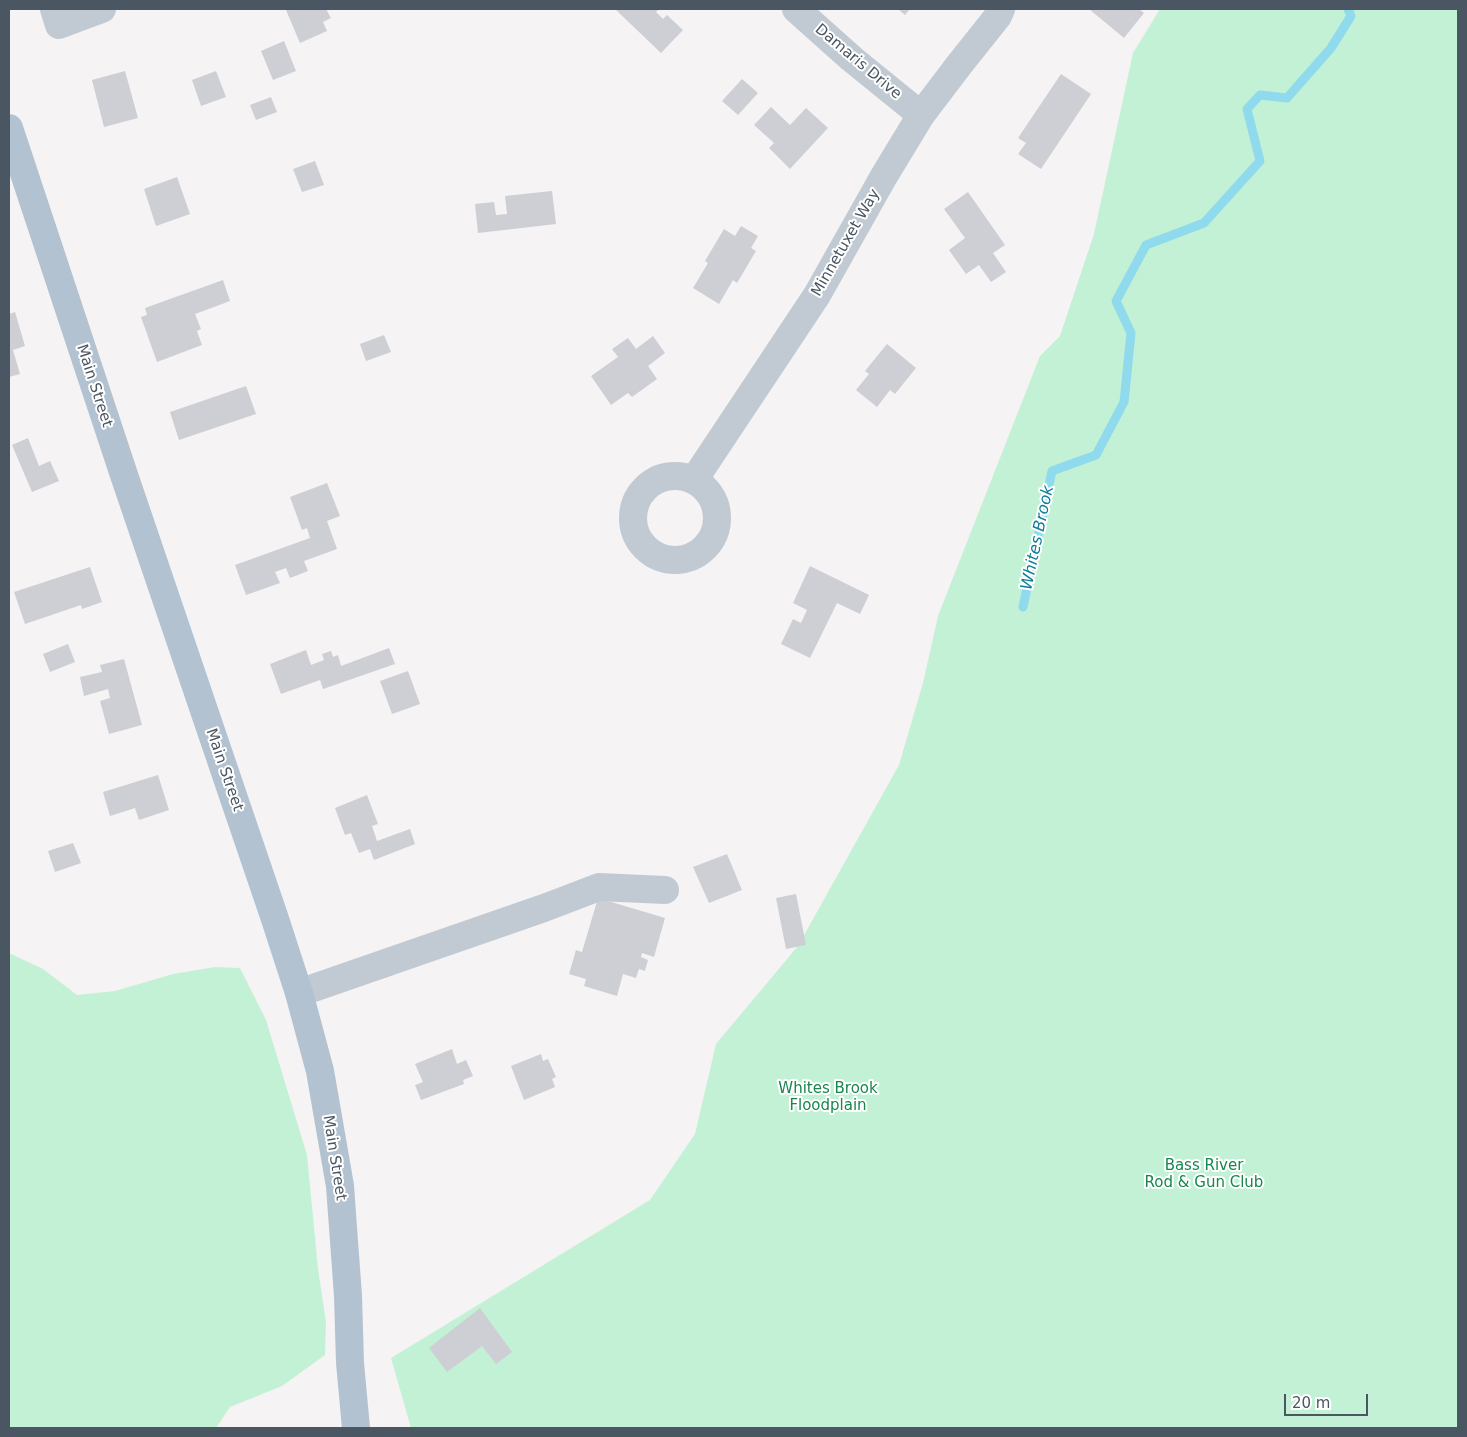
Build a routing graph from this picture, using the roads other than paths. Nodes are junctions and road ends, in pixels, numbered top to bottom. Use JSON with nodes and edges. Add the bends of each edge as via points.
{"nodes":[{"id":1,"x":54,"y":9,"type":"edge"},
{"id":2,"x":102,"y":9,"type":"edge"},
{"id":3,"x":796,"y":9,"type":"edge"},
{"id":4,"x":1001,"y":9,"type":"edge"},
{"id":5,"x":921,"y":116,"type":"junction"},
{"id":6,"x":9,"y":128,"type":"edge"},
{"id":7,"x":694,"y":480,"type":"dead end"},
{"id":8,"x":664,"y":890,"type":"dead end"},
{"id":9,"x":299,"y":993,"type":"junction"},
{"id":10,"x":356,"y":1428,"type":"edge"}],
"edges":[{"from":1,"to":2,"type":"street","via":[[59,25]]},
{"from":3,"to":5,"type":"street","name":"Damaris Drive"},
{"from":4,"to":5,"type":"street","name":"Minnetuxet Way"},
{"from":5,"to":7,"type":"street","name":"Minnetuxet Way","via":[[816,295]]},
{"from":6,"to":9,"type":"main road","name":"Main Street"},
{"from":8,"to":9,"type":"street","via":[[599,887]]},
{"from":9,"to":10,"type":"main road","name":"Main Street","via":[[320,1071],[340,1186]]}]}
